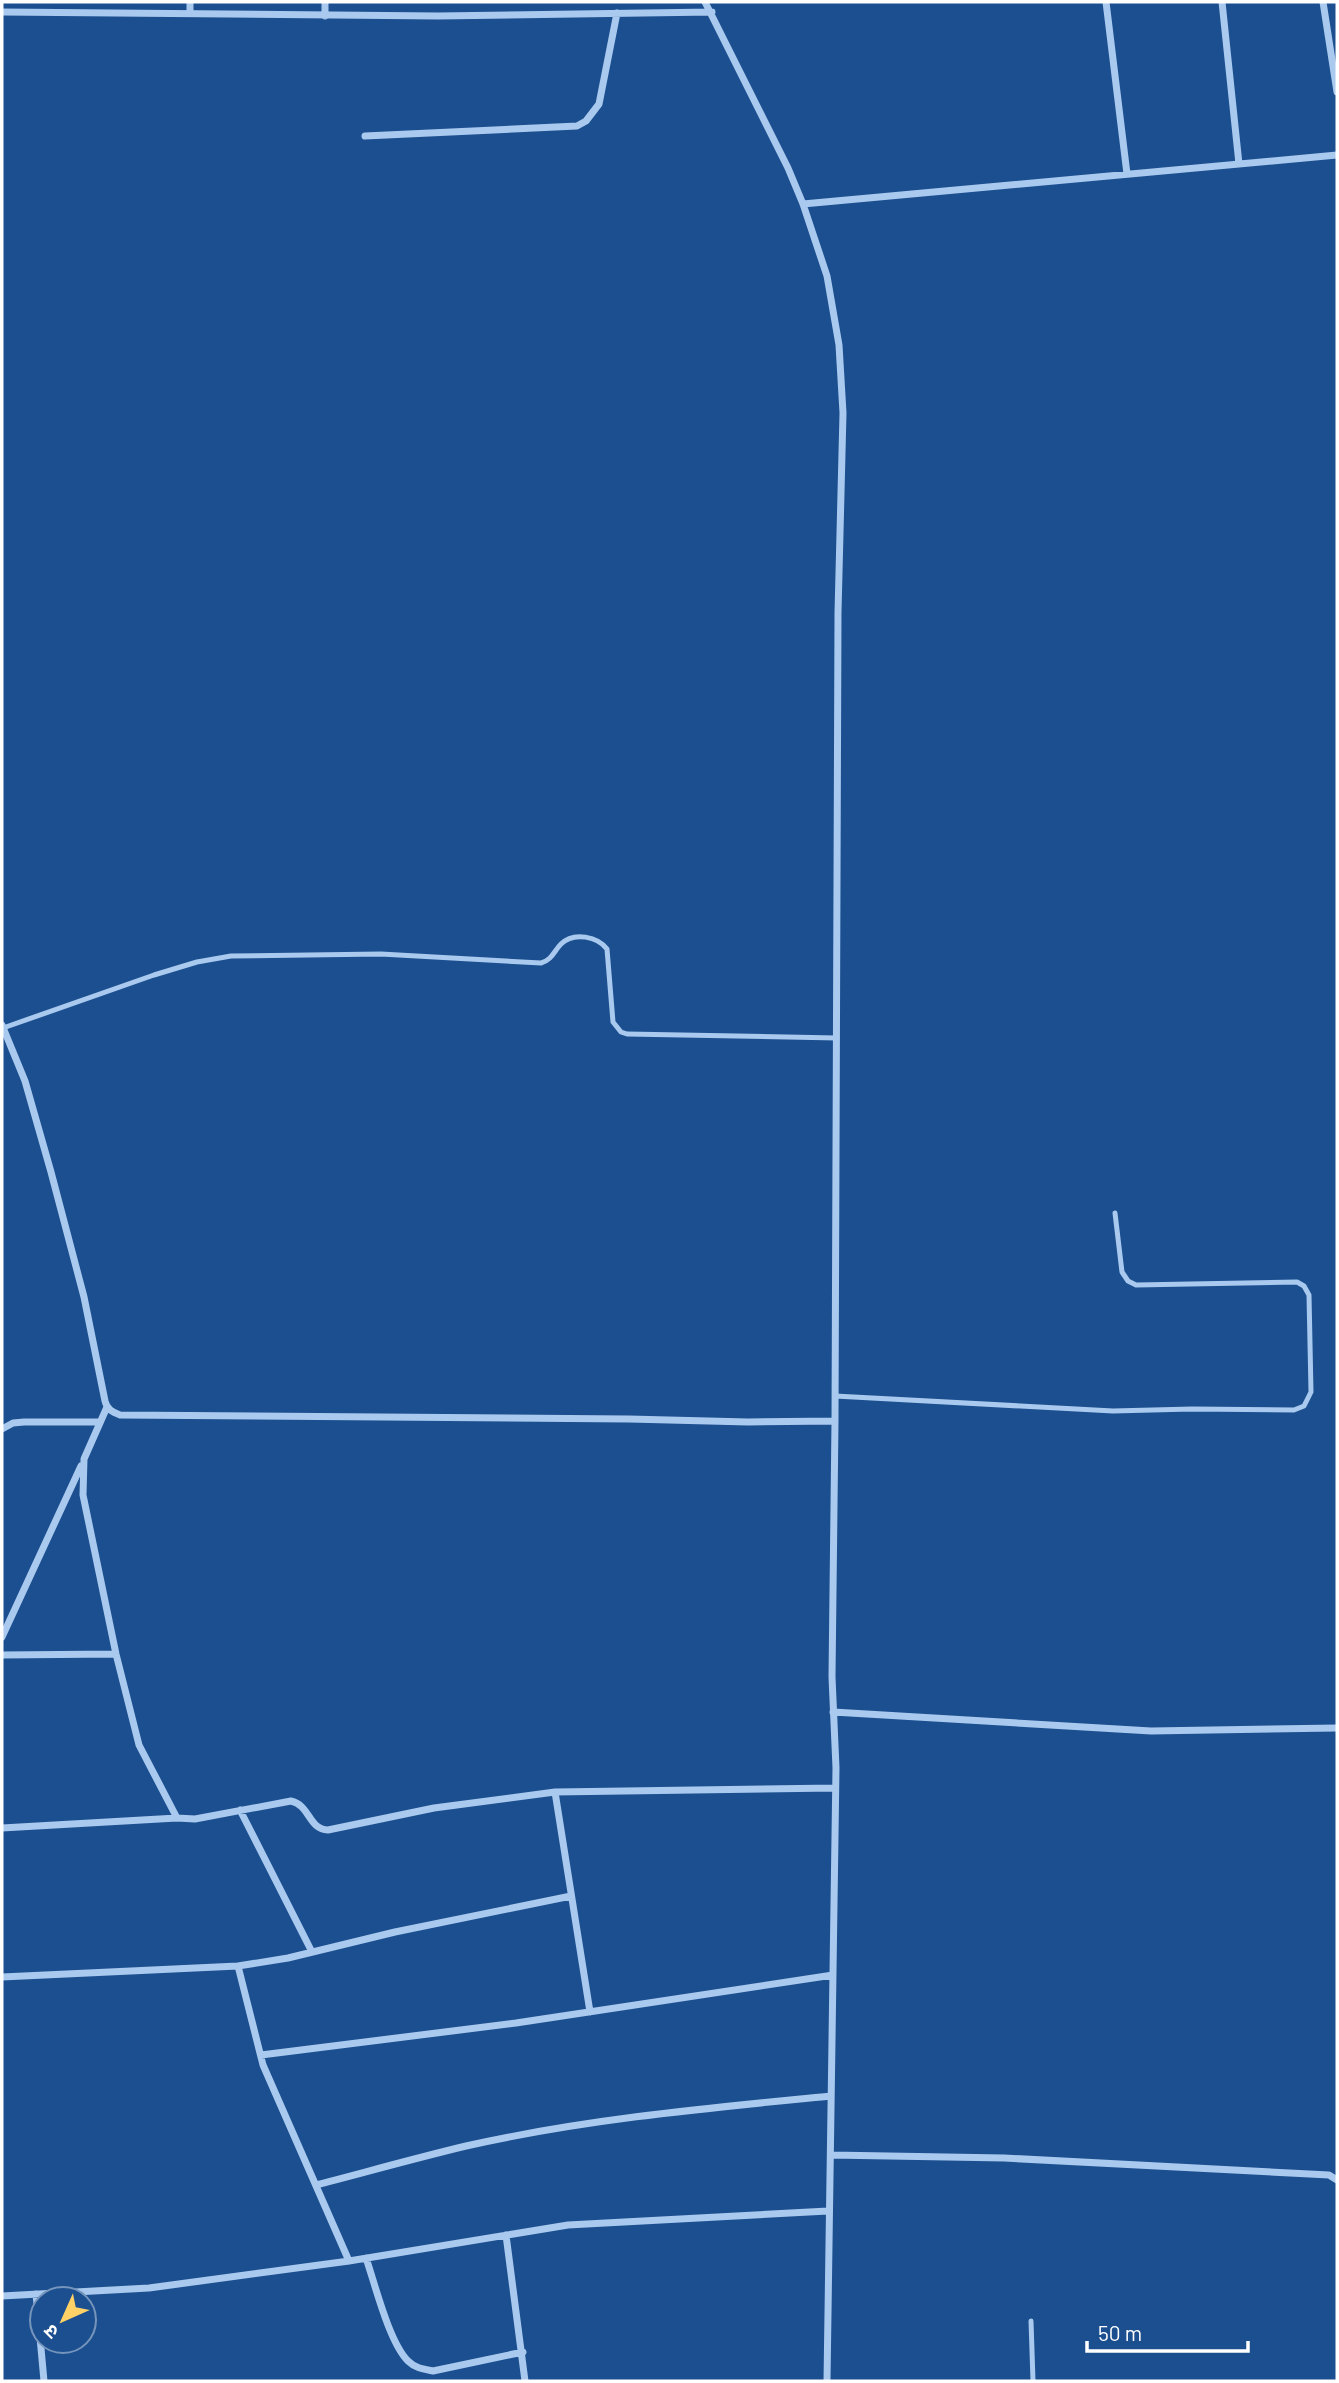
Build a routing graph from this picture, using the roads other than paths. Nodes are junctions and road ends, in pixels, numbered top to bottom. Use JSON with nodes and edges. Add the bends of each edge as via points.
{"nodes":[{"id":1,"x":190,"y":2,"type":"edge"},
{"id":2,"x":325,"y":2,"type":"edge"},
{"id":3,"x":705,"y":2,"type":"edge"},
{"id":4,"x":1106,"y":2,"type":"edge"},
{"id":5,"x":1222,"y":2,"type":"edge"},
{"id":6,"x":1322,"y":2,"type":"edge"},
{"id":7,"x":2,"y":12,"type":"edge"},
{"id":8,"x":712,"y":12,"type":"junction"},
{"id":9,"x":190,"y":13,"type":"junction"},
{"id":10,"x":617,"y":13,"type":"junction"},
{"id":11,"x":325,"y":16,"type":"junction"},
{"id":12,"x":1337,"y":92,"type":"edge"},
{"id":13,"x":365,"y":136,"type":"dead end"},
{"id":14,"x":1337,"y":155,"type":"edge"},
{"id":15,"x":1239,"y":164,"type":"junction"},
{"id":16,"x":1127,"y":174,"type":"junction"},
{"id":17,"x":803,"y":204,"type":"junction"},
{"id":18,"x":2,"y":1027,"type":"edge"},
{"id":19,"x":836,"y":1038,"type":"junction"},
{"id":20,"x":1115,"y":1213,"type":"dead end"},
{"id":21,"x":835,"y":1396,"type":"junction"},
{"id":22,"x":107,"y":1407,"type":"junction"},
{"id":23,"x":835,"y":1421,"type":"junction"},
{"id":24,"x":100,"y":1422,"type":"junction"},
{"id":25,"x":2,"y":1429,"type":"edge"},
{"id":26,"x":84,"y":1459,"type":"junction"},
{"id":27,"x":2,"y":1637,"type":"edge"},
{"id":28,"x":116,"y":1654,"type":"junction"},
{"id":29,"x":2,"y":1656,"type":"edge"},
{"id":30,"x":834,"y":1712,"type":"junction"},
{"id":31,"x":1337,"y":1728,"type":"edge"},
{"id":32,"x":835,"y":1788,"type":"junction"},
{"id":33,"x":555,"y":1792,"type":"junction"},
{"id":34,"x":240,"y":1810,"type":"junction"},
{"id":35,"x":177,"y":1818,"type":"junction"},
{"id":36,"x":2,"y":1828,"type":"edge"},
{"id":37,"x":571,"y":1896,"type":"junction"},
{"id":38,"x":312,"y":1952,"type":"junction"},
{"id":39,"x":238,"y":1966,"type":"junction"},
{"id":40,"x":833,"y":1975,"type":"junction"},
{"id":41,"x":2,"y":1977,"type":"edge"},
{"id":42,"x":590,"y":2012,"type":"junction"},
{"id":43,"x":261,"y":2055,"type":"junction"},
{"id":44,"x":831,"y":2096,"type":"junction"},
{"id":45,"x":831,"y":2155,"type":"junction"},
{"id":46,"x":1337,"y":2180,"type":"edge"},
{"id":47,"x":316,"y":2185,"type":"junction"},
{"id":48,"x":828,"y":2211,"type":"junction"},
{"id":49,"x":506,"y":2235,"type":"junction"},
{"id":50,"x":366,"y":2258,"type":"junction"},
{"id":51,"x":349,"y":2261,"type":"junction"},
{"id":52,"x":98,"y":2291,"type":"edge"},
{"id":53,"x":28,"y":2294,"type":"edge"},
{"id":54,"x":2,"y":2296,"type":"edge"},
{"id":55,"x":1031,"y":2321,"type":"dead end"},
{"id":56,"x":523,"y":2352,"type":"junction"},
{"id":57,"x":42,"y":2355,"type":"edge"},
{"id":58,"x":44,"y":2381,"type":"edge"},
{"id":59,"x":526,"y":2381,"type":"edge"},
{"id":60,"x":827,"y":2381,"type":"edge"},
{"id":61,"x":1032,"y":2381,"type":"edge"}],
"edges":[{"from":1,"to":9,"type":"street"},
{"from":2,"to":11,"type":"street"},
{"from":3,"to":8,"type":"street"},
{"from":4,"to":16,"type":"street"},
{"from":5,"to":15,"type":"street"},
{"from":6,"to":12,"type":"street"},
{"from":7,"to":9,"type":"street"},
{"from":8,"to":10,"type":"street"},
{"from":8,"to":17,"type":"street"},
{"from":9,"to":11,"type":"street"},
{"from":10,"to":11,"type":"street"},
{"from":10,"to":13,"type":"street","via":[[599,104],[578,126]]},
{"from":14,"to":15,"type":"street"},
{"from":15,"to":16,"type":"street"},
{"from":16,"to":17,"type":"street"},
{"from":17,"to":19,"type":"street","via":[[827,276],[839,345],[843,413]]},
{"from":18,"to":19,"type":"lane","via":[[197,961],[230,956],[381,954],[541,963],[566,941],[583,937],[594,938],[607,949],[613,1022],[621,1032]]},
{"from":18,"to":22,"type":"street","via":[[25,1081],[51,1172]]},
{"from":19,"to":21,"type":"street"},
{"from":20,"to":21,"type":"lane","via":[[1122,1272],[1136,1285],[1297,1282],[1304,1286],[1309,1296],[1311,1392],[1304,1406],[1294,1410],[1113,1411]]},
{"from":21,"to":23,"type":"street"},
{"from":22,"to":23,"type":"street","via":[[120,1415]]},
{"from":22,"to":24,"type":"street"},
{"from":23,"to":30,"type":"street"},
{"from":24,"to":25,"type":"street","via":[[24,1422]]},
{"from":24,"to":26,"type":"street"},
{"from":26,"to":27,"type":"street"},
{"from":26,"to":28,"type":"street","via":[[83,1495]]},
{"from":28,"to":29,"type":"street"},
{"from":28,"to":35,"type":"street","via":[[139,1745]]},
{"from":30,"to":31,"type":"street","via":[[1151,1731]]},
{"from":30,"to":32,"type":"street"},
{"from":32,"to":33,"type":"street"},
{"from":32,"to":40,"type":"street"},
{"from":33,"to":34,"type":"street","via":[[434,1808],[328,1830],[314,1825],[299,1803],[284,1801]]},
{"from":33,"to":37,"type":"street"},
{"from":34,"to":35,"type":"street"},
{"from":34,"to":38,"type":"street"},
{"from":35,"to":36,"type":"street"},
{"from":37,"to":38,"type":"street"},
{"from":37,"to":42,"type":"street"},
{"from":38,"to":39,"type":"street"},
{"from":39,"to":41,"type":"street"},
{"from":39,"to":43,"type":"street"},
{"from":40,"to":42,"type":"street"},
{"from":40,"to":44,"type":"street"},
{"from":42,"to":43,"type":"street"},
{"from":43,"to":47,"type":"street"},
{"from":44,"to":45,"type":"street"},
{"from":44,"to":47,"type":"street","via":[[655,2113],[554,2130],[467,2146]]},
{"from":45,"to":46,"type":"street","via":[[1003,2158],[1316,2174]]},
{"from":45,"to":48,"type":"street"},
{"from":47,"to":51,"type":"street"},
{"from":48,"to":49,"type":"street","via":[[645,2219]]},
{"from":48,"to":60,"type":"street"},
{"from":49,"to":50,"type":"street"},
{"from":49,"to":56,"type":"street"},
{"from":50,"to":51,"type":"street"},
{"from":50,"to":56,"type":"street","via":[[395,2341],[419,2369],[433,2371]]},
{"from":51,"to":52,"type":"street"},
{"from":53,"to":54,"type":"street"},
{"from":55,"to":61,"type":"lane"},
{"from":56,"to":59,"type":"street"},
{"from":57,"to":58,"type":"street"}]}
